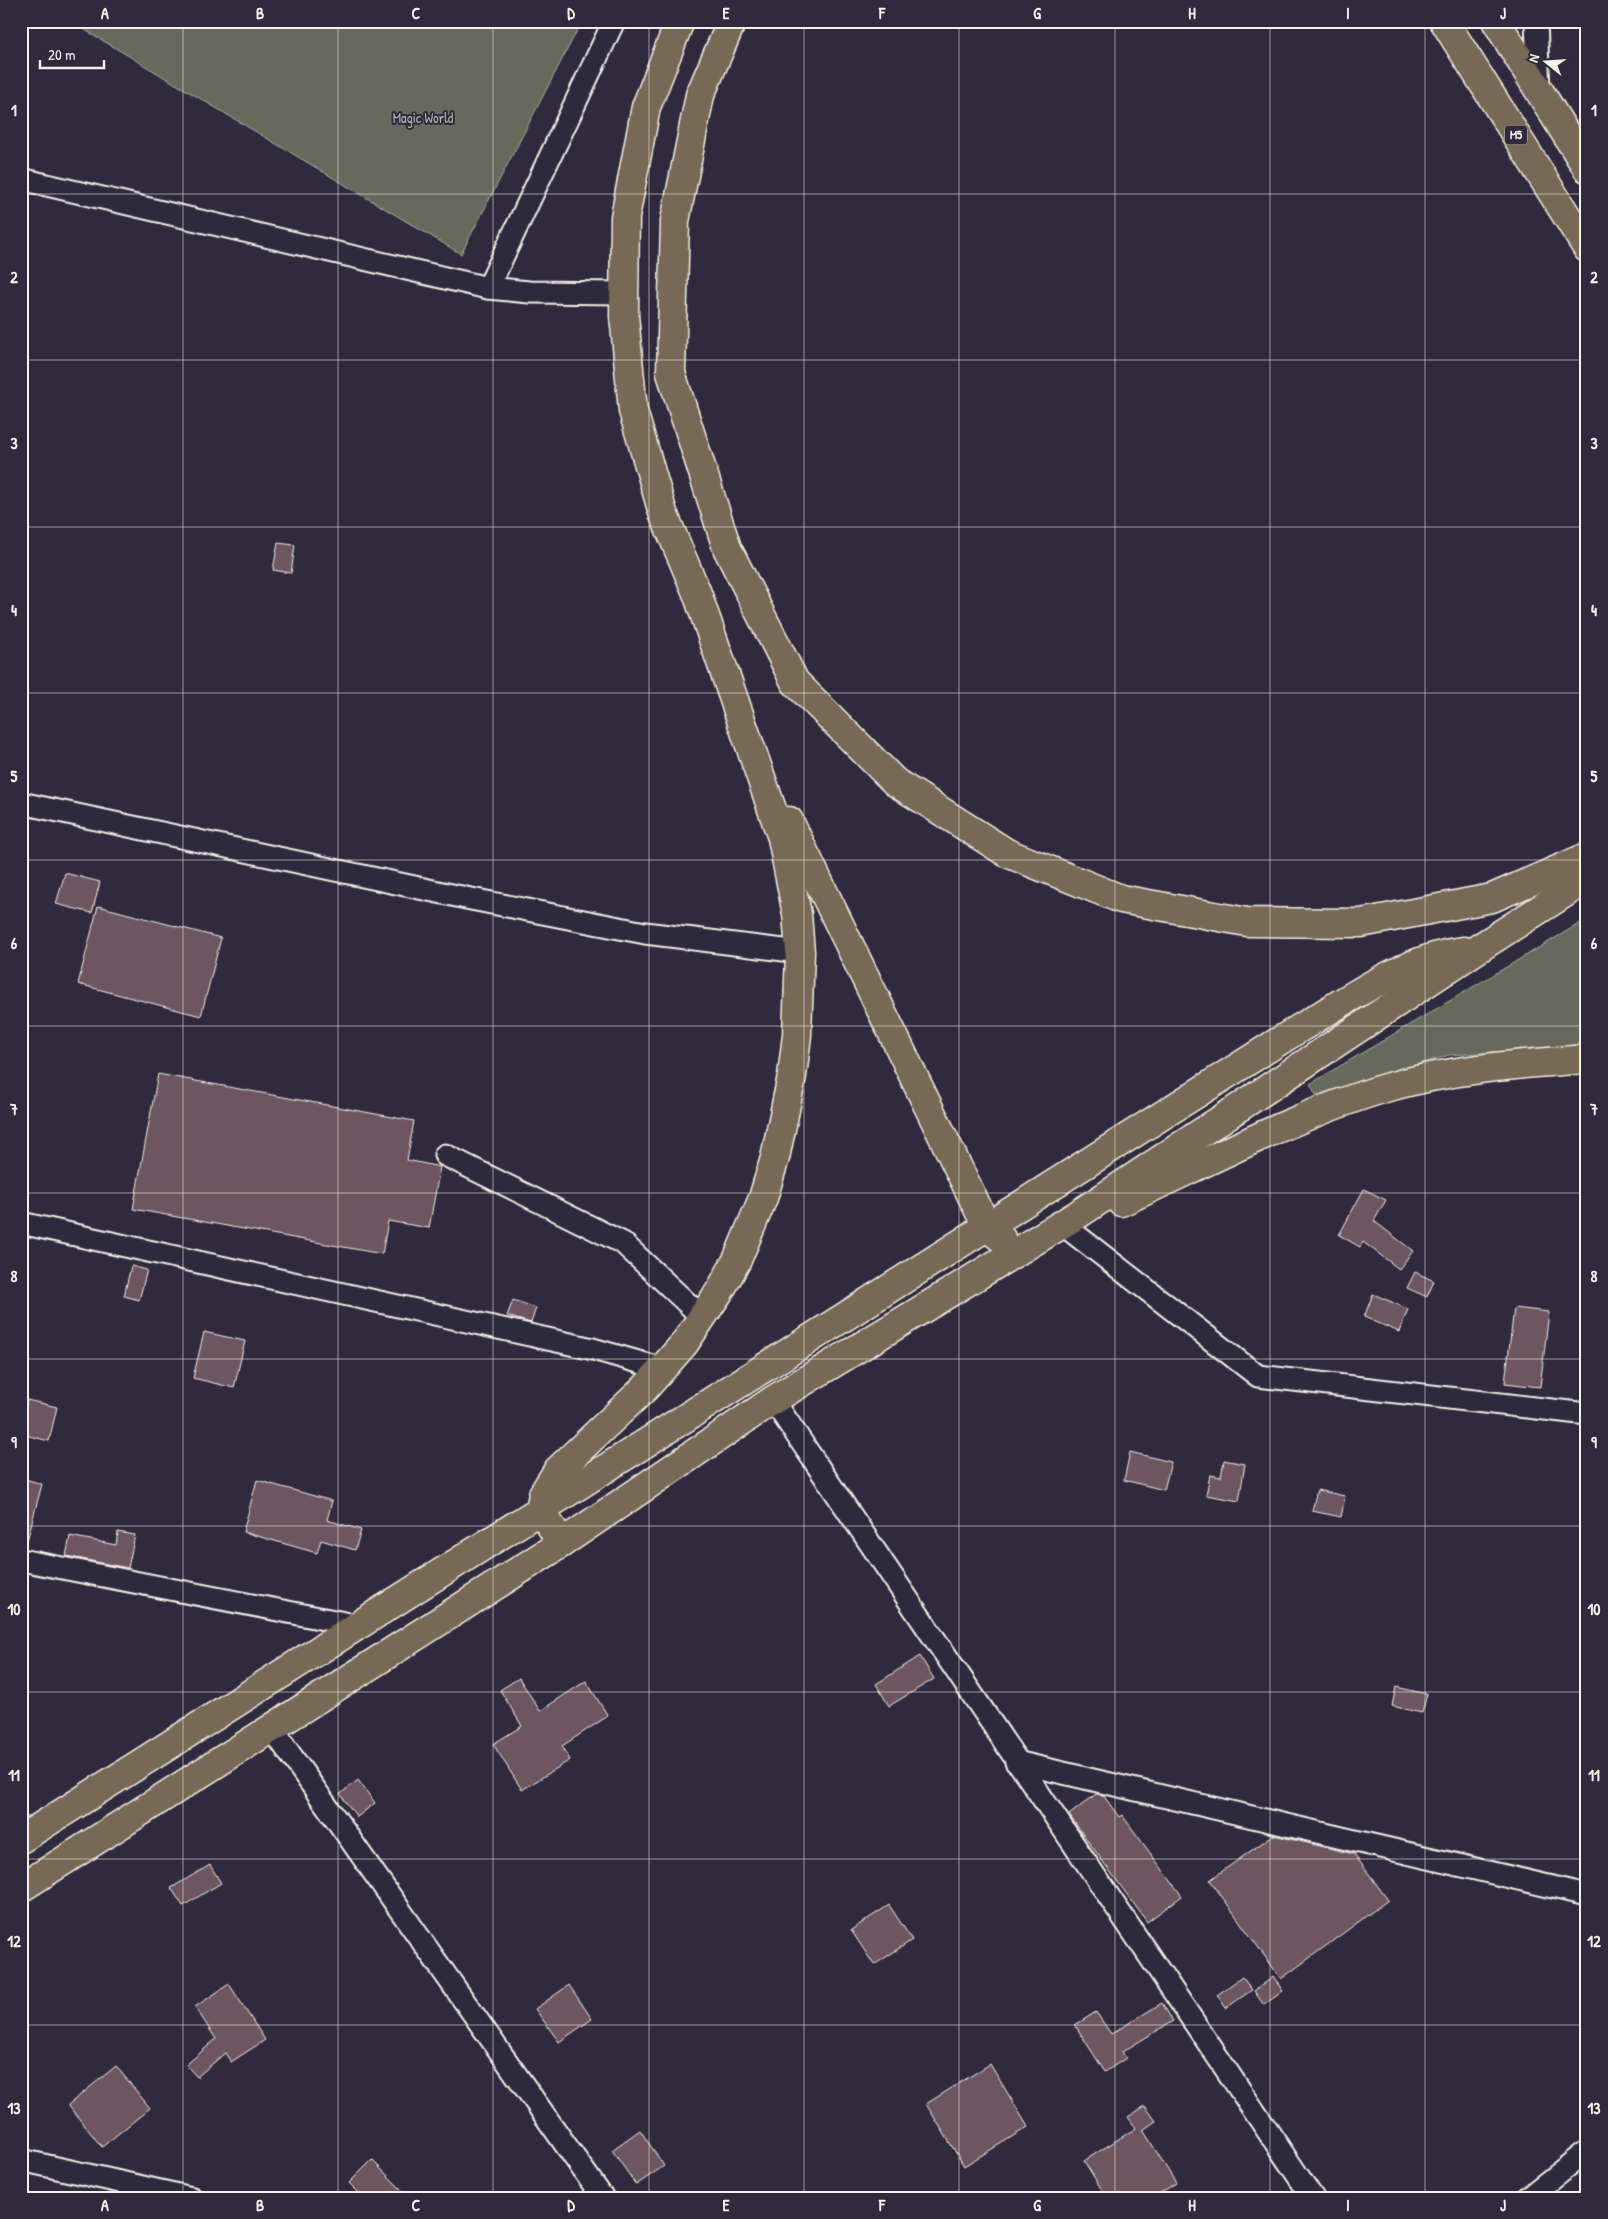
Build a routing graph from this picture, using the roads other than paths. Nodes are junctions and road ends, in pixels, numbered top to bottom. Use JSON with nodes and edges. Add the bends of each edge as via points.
{"nodes":[{"id":1,"x":614,"y":21,"type":"edge"},
{"id":2,"x":680,"y":21,"type":"edge"},
{"id":3,"x":732,"y":21,"type":"edge"},
{"id":4,"x":1444,"y":21,"type":"edge"},
{"id":5,"x":1496,"y":21,"type":"edge"},
{"id":6,"x":1536,"y":21,"type":"edge"},
{"id":7,"x":1539,"y":90,"type":"junction"},
{"id":8,"x":1587,"y":168,"type":"edge"},
{"id":9,"x":21,"y":179,"type":"edge"},
{"id":10,"x":1587,"y":248,"type":"edge"},
{"id":11,"x":488,"y":288,"type":"junction"},
{"id":12,"x":624,"y":293,"type":"junction"},
{"id":13,"x":749,"y":742,"type":"junction"},
{"id":14,"x":21,"y":803,"type":"edge"},
{"id":15,"x":1587,"y":857,"type":"edge"},
{"id":16,"x":1587,"y":879,"type":"edge"},
{"id":17,"x":1476,"y":950,"type":"junction"},
{"id":18,"x":800,"y":952,"type":"junction"},
{"id":19,"x":1587,"y":1060,"type":"edge"},
{"id":20,"x":445,"y":1155,"type":"dead end"},
{"id":21,"x":1069,"y":1219,"type":"junction"},
{"id":22,"x":21,"y":1223,"type":"edge"},
{"id":23,"x":987,"y":1227,"type":"junction"},
{"id":24,"x":1030,"y":1244,"type":"junction"},
{"id":25,"x":703,"y":1318,"type":"junction"},
{"id":26,"x":662,"y":1369,"type":"junction"},
{"id":27,"x":773,"y":1400,"type":"junction"},
{"id":28,"x":1587,"y":1414,"type":"edge"},
{"id":29,"x":540,"y":1510,"type":"junction"},
{"id":30,"x":562,"y":1543,"type":"junction"},
{"id":31,"x":21,"y":1560,"type":"edge"},
{"id":32,"x":356,"y":1625,"type":"junction"},
{"id":33,"x":271,"y":1727,"type":"junction"},
{"id":34,"x":1016,"y":1762,"type":"junction"},
{"id":35,"x":21,"y":1839,"type":"edge"},
{"id":36,"x":21,"y":1888,"type":"edge"},
{"id":37,"x":1587,"y":1894,"type":"edge"},
{"id":38,"x":1587,"y":2151,"type":"edge"},
{"id":39,"x":21,"y":2160,"type":"edge"},
{"id":40,"x":192,"y":2198,"type":"edge"},
{"id":41,"x":603,"y":2198,"type":"edge"},
{"id":42,"x":1313,"y":2198,"type":"edge"},
{"id":43,"x":1527,"y":2198,"type":"edge"}],
"edges":[{"from":1,"to":11,"type":"street"},
{"from":2,"to":12,"type":"main road","via":[[646,107],[625,217]]},
{"from":3,"to":15,"type":"main road","via":[[700,95],[675,221],[671,373],[727,548],[795,682],[895,782],[1008,853],[1103,892],[1121,899],[1247,922],[1361,923],[1492,898]]},
{"from":4,"to":10,"type":"main road","number":"M5"},
{"from":5,"to":7,"type":"main road"},
{"from":6,"to":7,"type":"street"},
{"from":7,"to":8,"type":"main road"},
{"from":9,"to":11,"type":"street"},
{"from":11,"to":12,"type":"street"},
{"from":12,"to":13,"type":"main road","via":[[633,411],[664,514],[697,593]]},
{"from":13,"to":18,"type":"main road","via":[[782,838],[795,904]]},
{"from":13,"to":23,"type":"main road"},
{"from":14,"to":18,"type":"street","via":[[645,933]]},
{"from":16,"to":17,"type":"main road"},
{"from":17,"to":21,"type":"main road"},
{"from":17,"to":23,"type":"main road","via":[[1438,955],[1401,969],[1292,1033]]},
{"from":18,"to":25,"type":"main road","via":[[800,994],[792,1076],[774,1158],[748,1237]]},
{"from":19,"to":21,"type":"main road","via":[[1501,1065],[1443,1075],[1350,1099],[1277,1128],[1112,1206]]},
{"from":20,"to":25,"type":"street","via":[[623,1242]]},
{"from":21,"to":24,"type":"main road"},
{"from":21,"to":28,"type":"street","via":[[1258,1376]]},
{"from":22,"to":26,"type":"street","via":[[593,1349]]},
{"from":23,"to":24,"type":"main road","via":[[1007,1242]]},
{"from":23,"to":29,"type":"main road"},
{"from":24,"to":27,"type":"main road"},
{"from":25,"to":26,"type":"main road"},
{"from":26,"to":29,"type":"main road","via":[[567,1460],[547,1488]]},
{"from":27,"to":30,"type":"main road"},
{"from":27,"to":34,"type":"street"},
{"from":29,"to":30,"type":"main road"},
{"from":29,"to":32,"type":"main road"},
{"from":30,"to":33,"type":"main road"},
{"from":31,"to":32,"type":"street"},
{"from":32,"to":35,"type":"main road"},
{"from":33,"to":36,"type":"main road"},
{"from":33,"to":41,"type":"street"},
{"from":34,"to":37,"type":"street"},
{"from":34,"to":42,"type":"street"},
{"from":38,"to":43,"type":"street"},
{"from":39,"to":40,"type":"street"}]}
